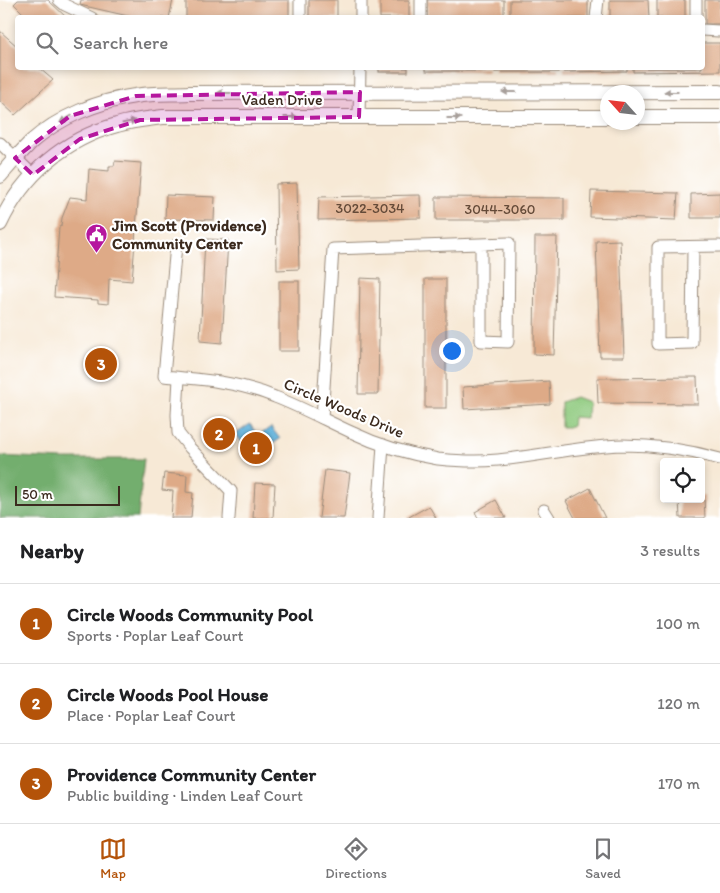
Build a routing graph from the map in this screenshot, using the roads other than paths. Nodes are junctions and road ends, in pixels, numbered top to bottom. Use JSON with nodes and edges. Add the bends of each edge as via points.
{"nodes":[{"id":1,"x":58,"y":0,"type":"edge"},
{"id":2,"x":300,"y":0,"type":"edge"},
{"id":3,"x":361,"y":0,"type":"edge"},
{"id":4,"x":421,"y":0,"type":"edge"},
{"id":5,"x":598,"y":0,"type":"edge"},
{"id":6,"x":696,"y":0,"type":"edge"},
{"id":7,"x":86,"y":15,"type":"edge"},
{"id":8,"x":300,"y":15,"type":"edge"},
{"id":9,"x":361,"y":15,"type":"edge"},
{"id":10,"x":421,"y":15,"type":"edge"},
{"id":11,"x":596,"y":15,"type":"edge"},
{"id":12,"x":696,"y":15,"type":"edge"},
{"id":13,"x":705,"y":30,"type":"edge"},
{"id":14,"x":720,"y":31,"type":"edge"},
{"id":15,"x":360,"y":70,"type":"edge"},
{"id":16,"x":360,"y":92,"type":"junction"},
{"id":17,"x":720,"y":92,"type":"edge"},
{"id":18,"x":359,"y":117,"type":"junction"},
{"id":19,"x":600,"y":117,"type":"edge"},
{"id":20,"x":645,"y":117,"type":"edge"},
{"id":21,"x":720,"y":117,"type":"edge"},
{"id":22,"x":0,"y":143,"type":"edge"},
{"id":23,"x":16,"y":158,"type":"junction"},
{"id":24,"x":0,"y":176,"type":"edge"},
{"id":25,"x":32,"y":176,"type":"junction"},
{"id":26,"x":0,"y":224,"type":"edge"},
{"id":27,"x":481,"y":244,"type":"junction"},
{"id":28,"x":176,"y":245,"type":"dead end"},
{"id":29,"x":720,"y":246,"type":"edge"},
{"id":30,"x":694,"y":247,"type":"junction"},
{"id":31,"x":179,"y":378,"type":"junction"},
{"id":32,"x":322,"y":418,"type":"junction"},
{"id":33,"x":383,"y":445,"type":"junction"},
{"id":34,"x":720,"y":460,"type":"edge"},
{"id":35,"x":229,"y":518,"type":"edge"},
{"id":36,"x":378,"y":518,"type":"edge"}],
"edges":[{"from":1,"to":7,"type":"street"},
{"from":2,"to":8,"type":"street"},
{"from":3,"to":9,"type":"street"},
{"from":4,"to":10,"type":"street"},
{"from":5,"to":11,"type":"street"},
{"from":6,"to":12,"type":"street"},
{"from":13,"to":14,"type":"street"},
{"from":15,"to":16,"type":"street"},
{"from":17,"to":16,"type":"street","name":"Vaden Drive","one_way":true},
{"from":16,"to":18,"type":"street"},
{"from":16,"to":23,"type":"street","name":"Vaden Drive","one_way":true,"via":[[136,96],[70,116],[32,141]]},
{"from":18,"to":19,"type":"street","name":"Vaden Drive","one_way":true},
{"from":25,"to":18,"type":"street","name":"Vaden Drive","one_way":true,"via":[[80,139],[118,124],[140,120],[163,117]]},
{"from":20,"to":21,"type":"street"},
{"from":22,"to":23,"type":"street"},
{"from":23,"to":24,"type":"street","name":"Vaden Drive"},
{"from":23,"to":25,"type":"street"},
{"from":25,"to":26,"type":"street","name":"Vaden Drive"},
{"from":27,"to":27,"type":"street","via":[[509,243],[508,342],[481,342]]},
{"from":27,"to":32,"type":"street","via":[[333,249]]},
{"from":28,"to":31,"type":"street","name":"Circle Woods Drive","via":[[164,376]]},
{"from":29,"to":30,"type":"street"},
{"from":30,"to":30,"type":"street","via":[[658,247],[658,344],[692,343]]},
{"from":31,"to":32,"type":"street","name":"Circle Woods Drive","via":[[250,388]]},
{"from":31,"to":35,"type":"street","via":[[178,432],[231,491]]},
{"from":32,"to":33,"type":"street","name":"Circle Woods Drive"},
{"from":33,"to":34,"type":"street","name":"Circle Woods Drive","via":[[408,453],[467,461],[496,461],[622,446],[662,447]]},
{"from":33,"to":36,"type":"street"}]}
